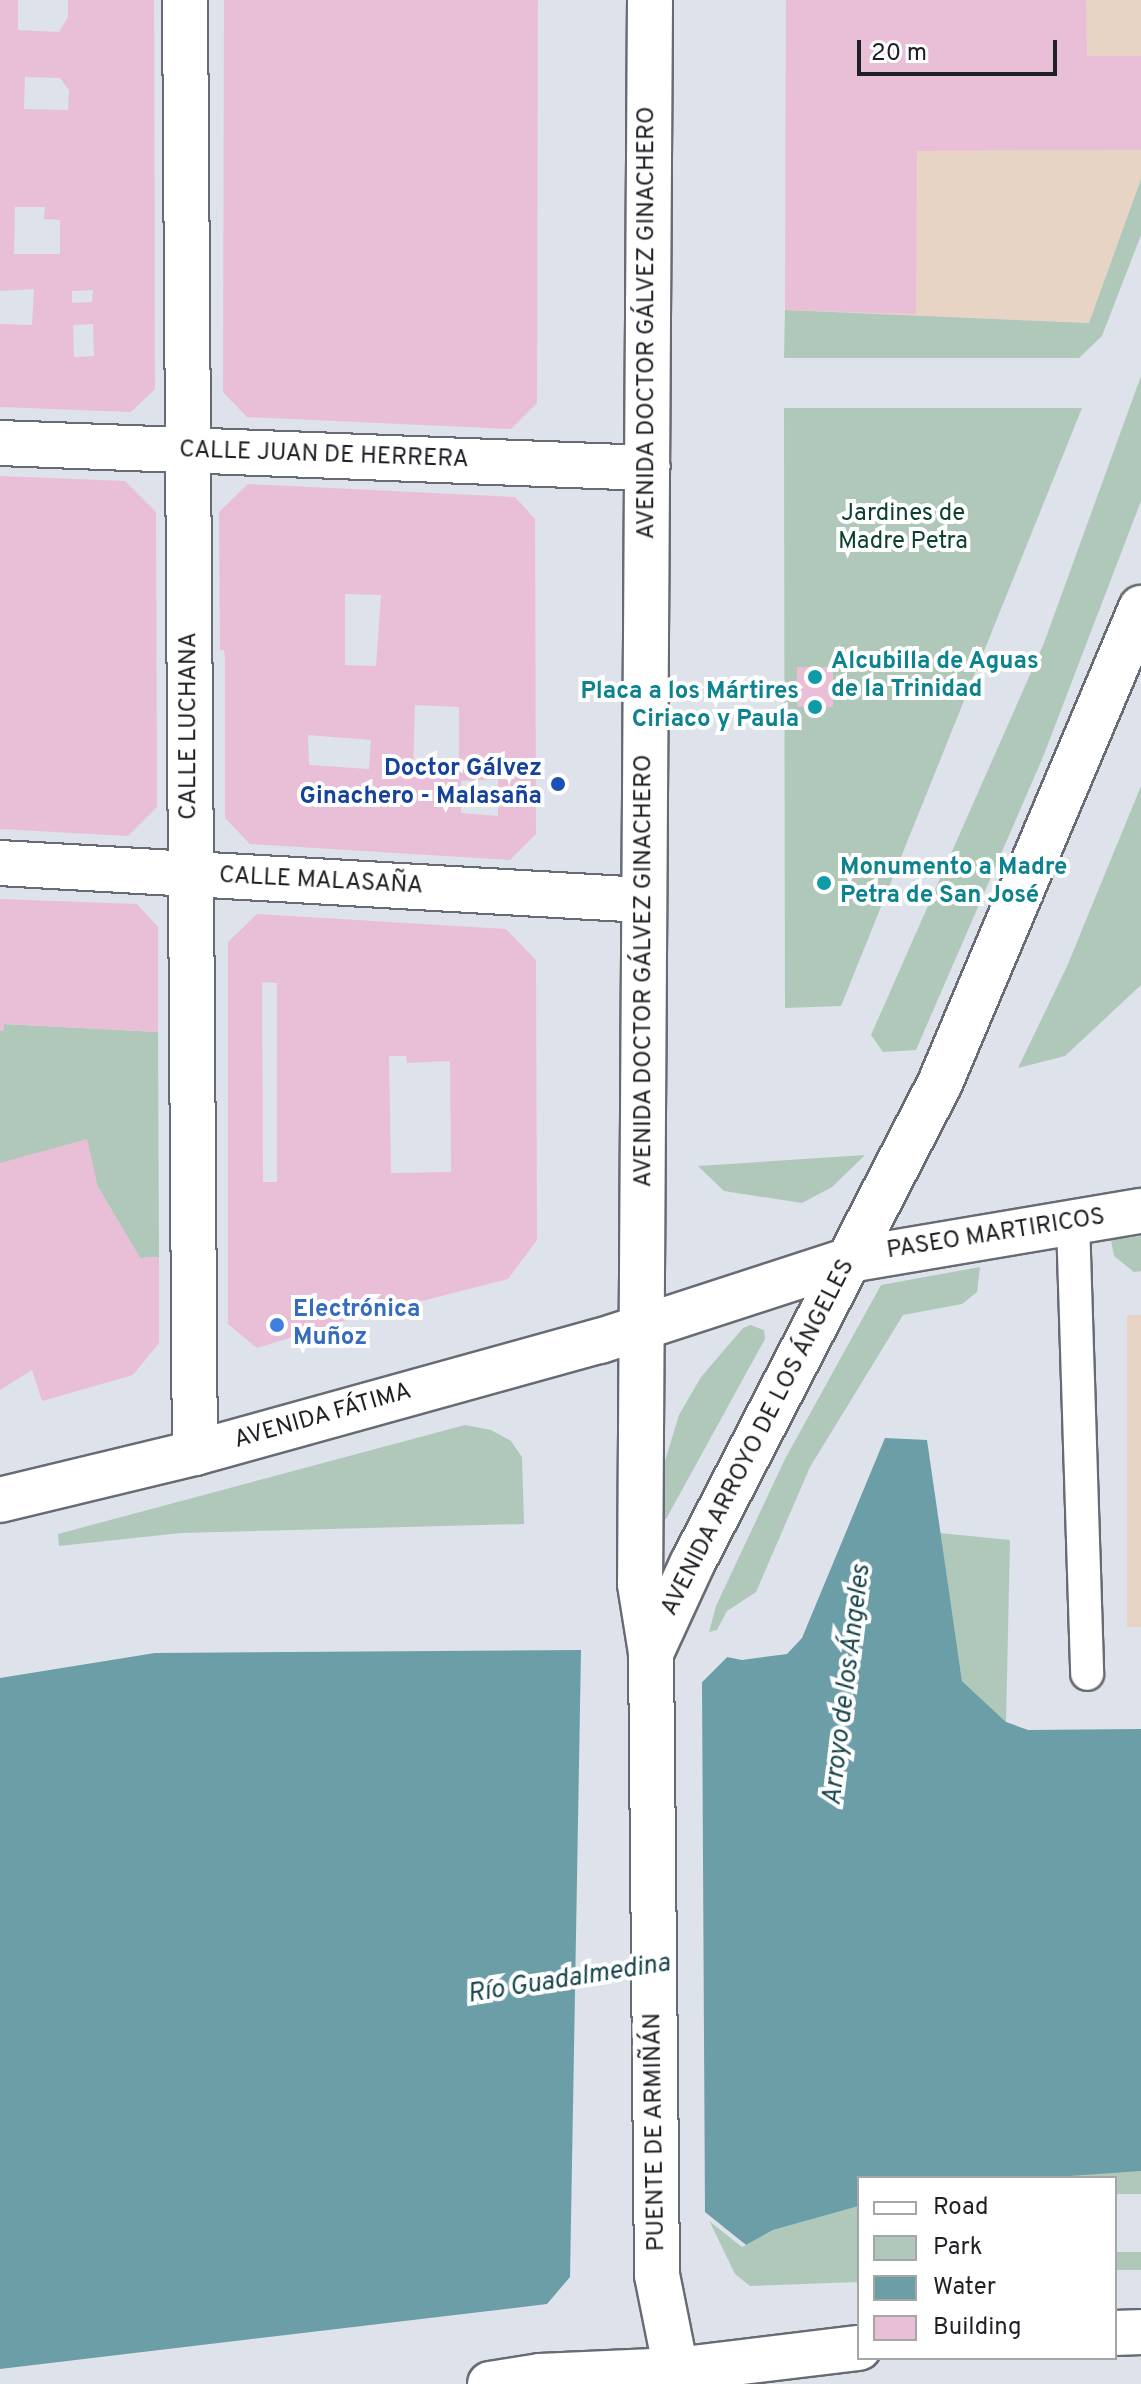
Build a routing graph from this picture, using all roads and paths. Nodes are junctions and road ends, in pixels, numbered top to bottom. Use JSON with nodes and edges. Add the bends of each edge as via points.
{"nodes":[{"id":1,"x":185,"y":0,"type":"edge"},
{"id":2,"x":650,"y":0,"type":"edge"},
{"id":3,"x":0,"y":443,"type":"edge"},
{"id":4,"x":188,"y":451,"type":"junction"},
{"id":5,"x":648,"y":468,"type":"junction"},
{"id":6,"x":1141,"y":608,"type":"edge"},
{"id":7,"x":0,"y":863,"type":"edge"},
{"id":8,"x":191,"y":875,"type":"junction"},
{"id":9,"x":643,"y":900,"type":"junction"},
{"id":10,"x":1141,"y":1211,"type":"edge"},
{"id":11,"x":1073,"y":1222,"type":"junction"},
{"id":12,"x":850,"y":1260,"type":"junction"},
{"id":13,"x":644,"y":1328,"type":"junction"},
{"id":14,"x":195,"y":1453,"type":"junction"},
{"id":15,"x":0,"y":1500,"type":"edge"},
{"id":16,"x":651,"y":1653,"type":"junction"},
{"id":17,"x":1087,"y":1674,"type":"dead end"},
{"id":18,"x":1141,"y":2332,"type":"edge"},
{"id":19,"x":1117,"y":2333,"type":"edge"},
{"id":20,"x":857,"y":2348,"type":"edge"},
{"id":21,"x":680,"y":2377,"type":"edge"},
{"id":22,"x":490,"y":2384,"type":"edge"}],
"edges":[{"from":1,"to":4,"type":"street","name":"CALLE LUCHANA"},
{"from":2,"to":5,"type":"street","name":"AVENIDA DOCTOR GÁLVEZ GINACHERO"},
{"from":3,"to":4,"type":"street","name":"CALLE JUAN DE HERRERA"},
{"from":4,"to":5,"type":"street","name":"CALLE JUAN DE HERRERA"},
{"from":4,"to":8,"type":"street","name":"CALLE LUCHANA"},
{"from":5,"to":9,"type":"street","name":"AVENIDA DOCTOR GÁLVEZ GINACHERO"},
{"from":6,"to":12,"type":"street","name":"AVENIDA ARROYO DE LOS ÁNGELES","via":[[940,1083]]},
{"from":7,"to":8,"type":"street","name":"CALLE MALASAÑA"},
{"from":8,"to":9,"type":"street","name":"CALLE MALASAÑA"},
{"from":8,"to":14,"type":"street","name":"CALLE LUCHANA"},
{"from":9,"to":13,"type":"street","name":"AVENIDA DOCTOR GÁLVEZ GINACHERO"},
{"from":10,"to":11,"type":"street","name":"PASEO MARTIRICOS"},
{"from":11,"to":12,"type":"street","name":"PASEO MARTIRICOS"},
{"from":11,"to":17,"type":"lane"},
{"from":12,"to":13,"type":"street","name":"PASEO MARTIRICOS"},
{"from":12,"to":16,"type":"street","name":"AVENIDA ARROYO DE LOS ÁNGELES"},
{"from":13,"to":14,"type":"street","name":"AVENIDA FÁTIMA"},
{"from":13,"to":16,"type":"street","name":"AVENIDA DOCTOR GÁLVEZ GINACHERO","via":[[640,1584]]},
{"from":14,"to":15,"type":"street","name":"AVENIDA FÁTIMA"},
{"from":16,"to":21,"type":"street","name":"PUENTE DE ARMIÑÁN","via":[[657,2275]]},
{"from":18,"to":19,"type":"street"},
{"from":20,"to":21,"type":"street"},
{"from":21,"to":22,"type":"street","via":[[540,2376]]}]}
